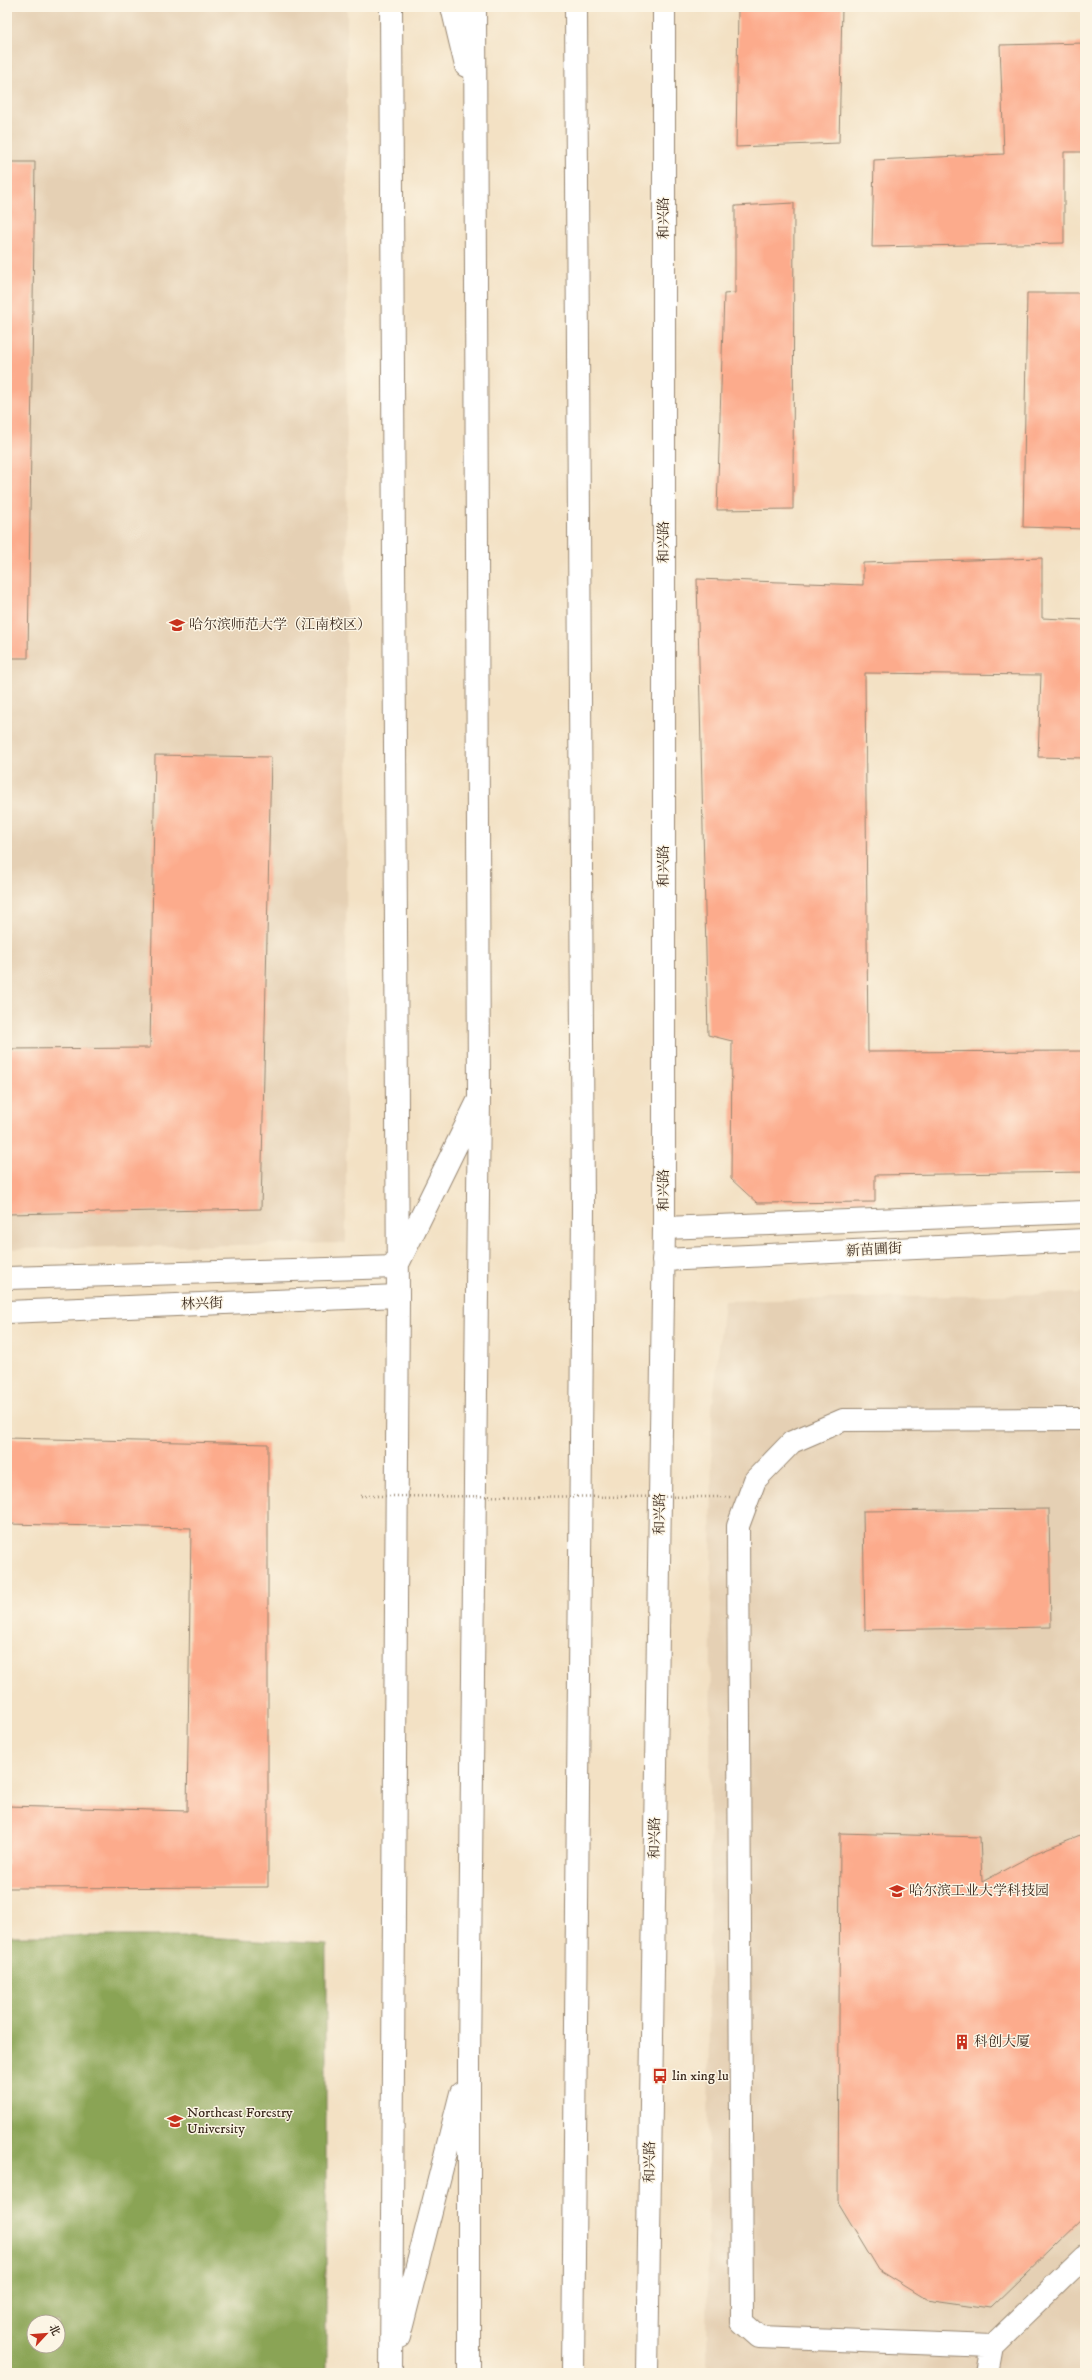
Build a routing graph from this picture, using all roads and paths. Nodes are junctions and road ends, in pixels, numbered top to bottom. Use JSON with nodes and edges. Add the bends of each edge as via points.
{"nodes":[{"id":1,"x":391,"y":7,"type":"edge"},
{"id":2,"x":452,"y":7,"type":"edge"},
{"id":3,"x":475,"y":7,"type":"edge"},
{"id":4,"x":576,"y":7,"type":"edge"},
{"id":5,"x":664,"y":7,"type":"edge"},
{"id":6,"x":474,"y":98,"type":"junction"},
{"id":7,"x":479,"y":1098,"type":"junction"},
{"id":8,"x":1085,"y":1212,"type":"edge"},
{"id":9,"x":664,"y":1228,"type":"junction"},
{"id":10,"x":1085,"y":1240,"type":"edge"},
{"id":11,"x":663,"y":1260,"type":"junction"},
{"id":12,"x":397,"y":1267,"type":"junction"},
{"id":13,"x":7,"y":1278,"type":"edge"},
{"id":14,"x":398,"y":1296,"type":"junction"},
{"id":15,"x":7,"y":1312,"type":"edge"},
{"id":16,"x":1085,"y":1419,"type":"edge"},
{"id":17,"x":361,"y":1496,"type":"dead end"},
{"id":18,"x":732,"y":1497,"type":"dead end"},
{"id":19,"x":469,"y":2061,"type":"junction"},
{"id":20,"x":1085,"y":2256,"type":"edge"},
{"id":21,"x":992,"y":2346,"type":"junction"},
{"id":22,"x":391,"y":2372,"type":"edge"},
{"id":23,"x":469,"y":2373,"type":"edge"},
{"id":24,"x":573,"y":2373,"type":"edge"},
{"id":25,"x":647,"y":2373,"type":"edge"},
{"id":26,"x":987,"y":2373,"type":"edge"}],
"edges":[{"from":1,"to":12,"type":"main road"},
{"from":2,"to":6,"type":"main road"},
{"from":3,"to":6,"type":"main road"},
{"from":4,"to":24,"type":"main road","via":[[583,1210]]},
{"from":5,"to":9,"type":"main road","name":"和兴路"},
{"from":6,"to":7,"type":"main road"},
{"from":7,"to":12,"type":"main road"},
{"from":7,"to":19,"type":"main road"},
{"from":8,"to":9,"type":"main road","name":"新苗圃街"},
{"from":9,"to":11,"type":"main road","name":"和兴路"},
{"from":10,"to":11,"type":"main road","name":"新苗圃街"},
{"from":11,"to":25,"type":"main road","name":"和兴路"},
{"from":12,"to":13,"type":"main road"},
{"from":12,"to":14,"type":"main road"},
{"from":14,"to":15,"type":"main road","name":"林兴街"},
{"from":14,"to":22,"type":"main road"},
{"from":16,"to":21,"type":"main road","via":[[843,1420],[792,1442],[755,1480],[738,1526],[742,2322],[759,2337]]},
{"from":17,"to":18,"type":"path","bridge":true},
{"from":19,"to":22,"type":"main road"},
{"from":19,"to":23,"type":"main road"},
{"from":20,"to":21,"type":"main road"},
{"from":21,"to":26,"type":"main road"}]}
